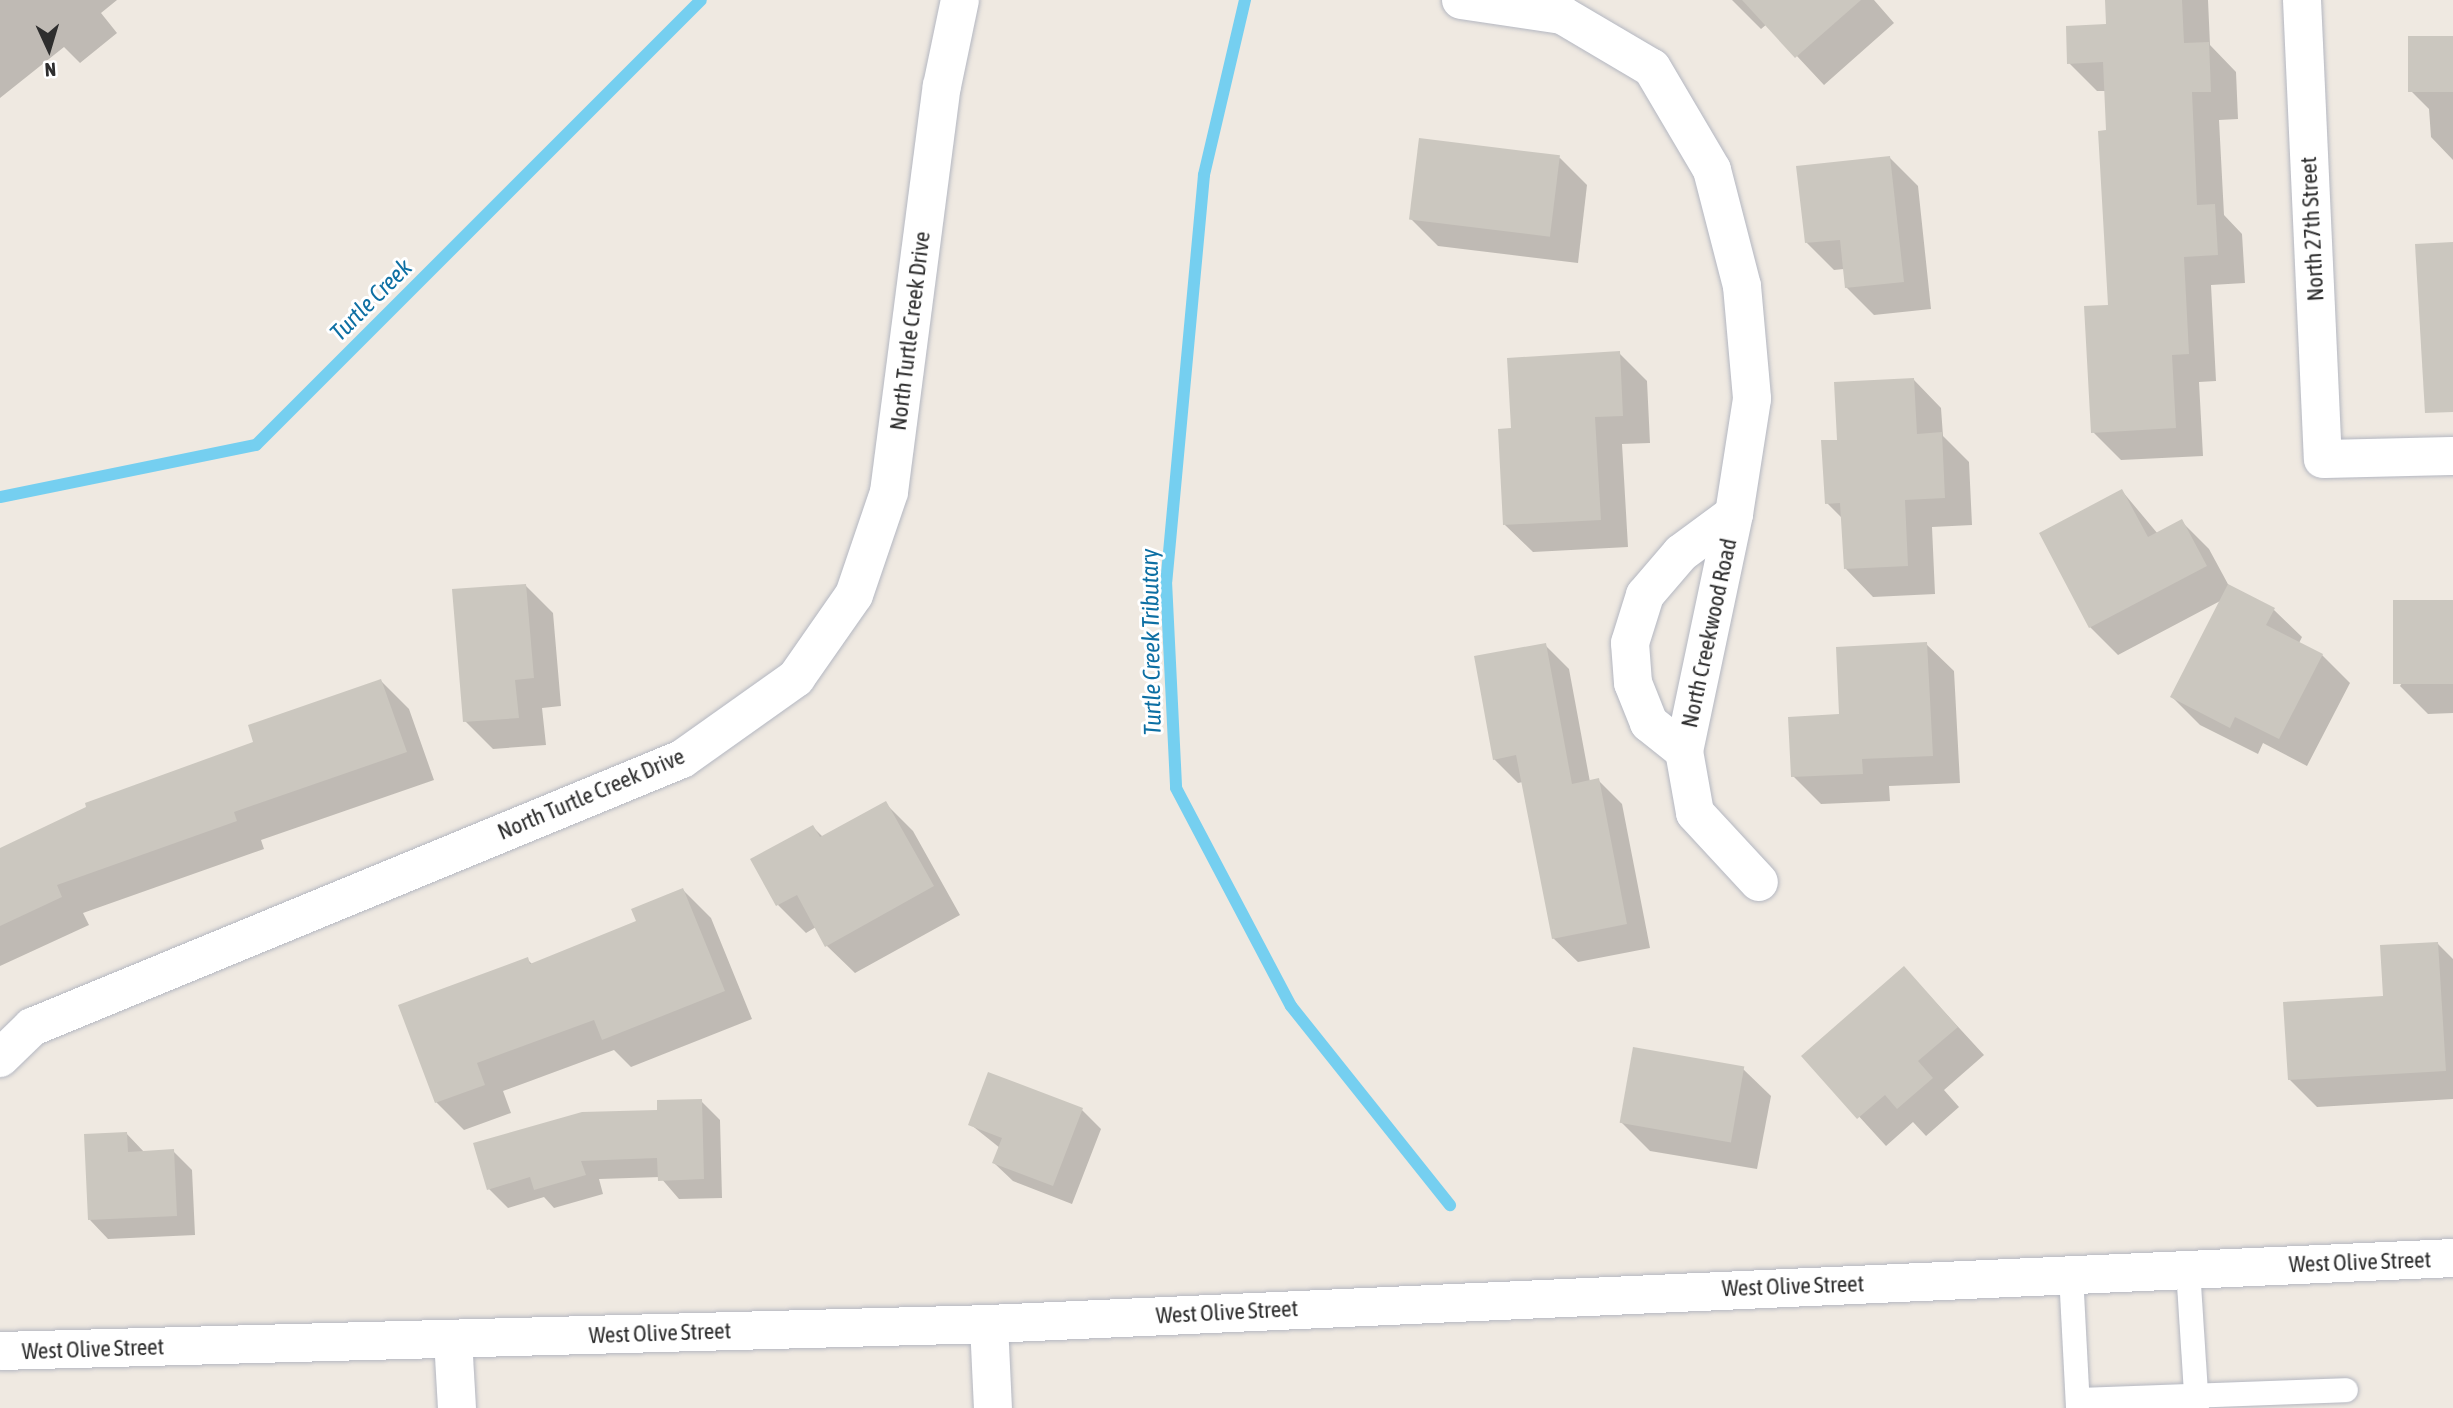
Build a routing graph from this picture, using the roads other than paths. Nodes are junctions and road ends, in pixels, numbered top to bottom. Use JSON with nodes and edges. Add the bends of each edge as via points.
{"nodes":[{"id":1,"x":960,"y":0,"type":"edge"},
{"id":2,"x":1461,"y":0,"type":"edge"},
{"id":3,"x":2302,"y":0,"type":"edge"},
{"id":4,"x":2453,"y":456,"type":"edge"},
{"id":5,"x":1734,"y":514,"type":"junction"},
{"id":6,"x":1684,"y":751,"type":"junction"},
{"id":7,"x":1759,"y":882,"type":"dead end"},
{"id":8,"x":0,"y":1058,"type":"edge"},
{"id":9,"x":2453,"y":1258,"type":"edge"},
{"id":10,"x":2188,"y":1269,"type":"junction"},
{"id":11,"x":2070,"y":1274,"type":"junction"},
{"id":12,"x":989,"y":1324,"type":"junction"},
{"id":13,"x":453,"y":1339,"type":"junction"},
{"id":14,"x":0,"y":1351,"type":"edge"},
{"id":15,"x":2346,"y":1390,"type":"dead end"},
{"id":16,"x":2197,"y":1402,"type":"edge"},
{"id":17,"x":2078,"y":1404,"type":"edge"},
{"id":18,"x":457,"y":1408,"type":"edge"},
{"id":19,"x":993,"y":1408,"type":"edge"}],
"edges":[{"from":1,"to":8,"type":"street","name":"North Turtle Creek Drive","via":[[942,86],[889,492],[853,595],[796,678],[682,759],[32,1027]]},
{"from":2,"to":5,"type":"street","name":"North Creekwood Road","via":[[1562,15],[1652,68],[1712,170],[1742,286],[1752,399]]},
{"from":3,"to":4,"type":"street","name":"North 27th Street","via":[[2323,459]]},
{"from":5,"to":6,"type":"street","name":"North Creekwood Road"},
{"from":5,"to":6,"type":"street","name":"North Creekwood Road","via":[[1681,553],[1646,595],[1630,643],[1633,683],[1649,723]]},
{"from":6,"to":7,"type":"street","name":"North Creekwood Road","via":[[1695,813]]},
{"from":9,"to":10,"type":"street","name":"West Olive Street"},
{"from":10,"to":11,"type":"street","name":"West Olive Street"},
{"from":10,"to":16,"type":"lane"},
{"from":11,"to":12,"type":"street","name":"West Olive Street"},
{"from":11,"to":17,"type":"lane"},
{"from":12,"to":13,"type":"street","name":"West Olive Street"},
{"from":12,"to":19,"type":"street"},
{"from":13,"to":14,"type":"street","name":"West Olive Street"},
{"from":13,"to":18,"type":"street"},
{"from":15,"to":16,"type":"lane"},
{"from":16,"to":17,"type":"lane"}]}
